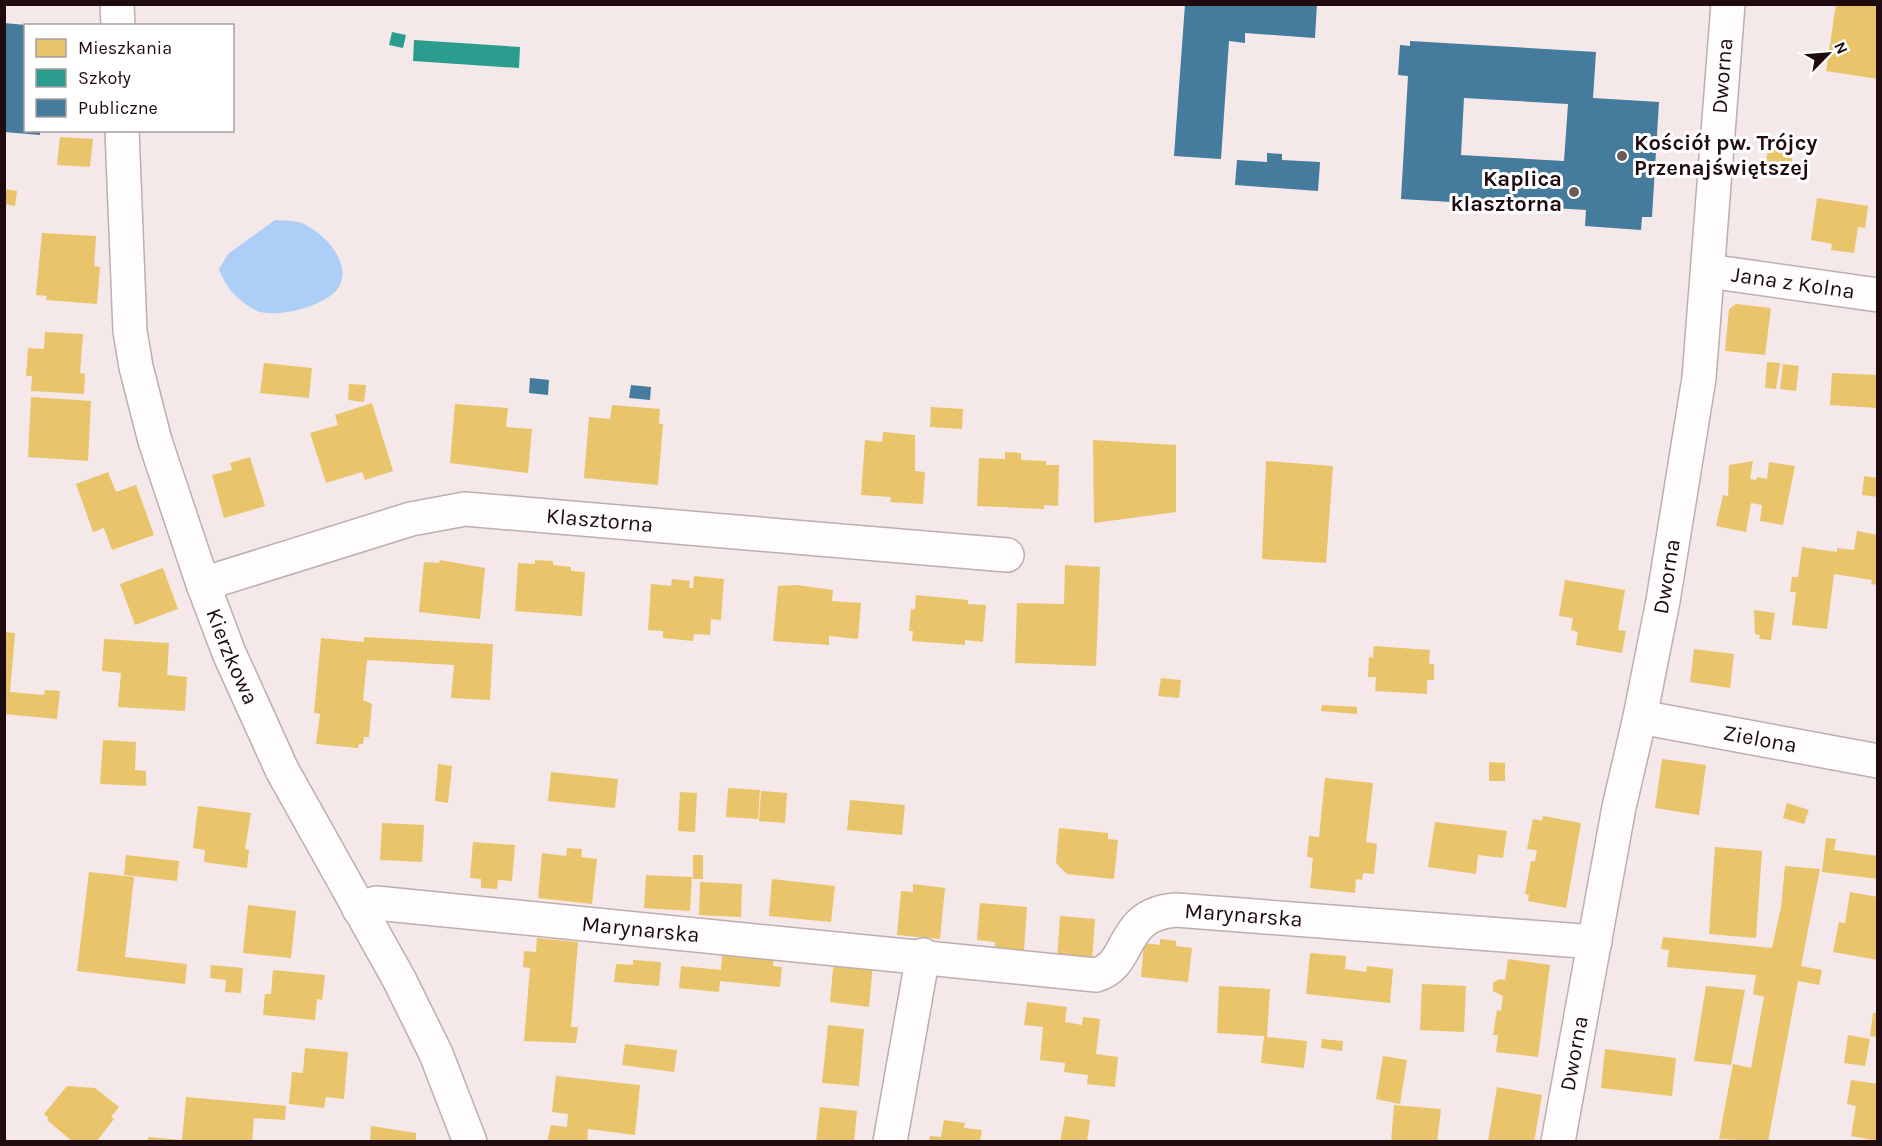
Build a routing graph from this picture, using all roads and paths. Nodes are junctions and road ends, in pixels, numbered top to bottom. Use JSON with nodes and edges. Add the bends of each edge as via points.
{"nodes":[{"id":1,"x":117,"y":4,"type":"edge"},
{"id":2,"x":1728,"y":4,"type":"edge"},
{"id":3,"x":118,"y":24,"type":"edge"},
{"id":4,"x":122,"y":132,"type":"edge"},
{"id":5,"x":1708,"y":271,"type":"junction"},
{"id":6,"x":1878,"y":295,"type":"edge"},
{"id":7,"x":1007,"y":555,"type":"dead end"},
{"id":8,"x":203,"y":584,"type":"junction"},
{"id":9,"x":1640,"y":717,"type":"junction"},
{"id":10,"x":1878,"y":761,"type":"edge"},
{"id":11,"x":360,"y":909,"type":"junction"},
{"id":12,"x":1595,"y":942,"type":"junction"},
{"id":13,"x":923,"y":956,"type":"junction"},
{"id":14,"x":470,"y":1142,"type":"edge"},
{"id":15,"x":890,"y":1142,"type":"edge"},
{"id":16,"x":1558,"y":1142,"type":"edge"}],
"edges":[{"from":1,"to":3,"type":"street"},
{"from":2,"to":5,"type":"street","name":"Dworna"},
{"from":4,"to":8,"type":"street","name":"Kierzkowa","via":[[130,331],[136,367],[155,441]]},
{"from":5,"to":6,"type":"street","name":"Jana z Kolna"},
{"from":5,"to":9,"type":"street","name":"Dworna","via":[[1697,389]]},
{"from":7,"to":8,"type":"street","name":"Klasztorna","via":[[465,509],[411,519]]},
{"from":8,"to":11,"type":"street","name":"Kierzkowa","via":[[229,653],[282,770]]},
{"from":9,"to":10,"type":"street","name":"Zielona"},
{"from":9,"to":12,"type":"street","name":"Dworna"},
{"from":11,"to":13,"type":"street","name":"Marynarska","via":[[376,903]]},
{"from":11,"to":14,"type":"street","name":"Kierzkowa","via":[[436,1054]]},
{"from":12,"to":13,"type":"street","name":"Marynarska","via":[[1176,910],[1161,911],[1137,925],[1116,961],[1096,975]]},
{"from":12,"to":16,"type":"street","name":"Dworna"},
{"from":13,"to":15,"type":"street"}]}
